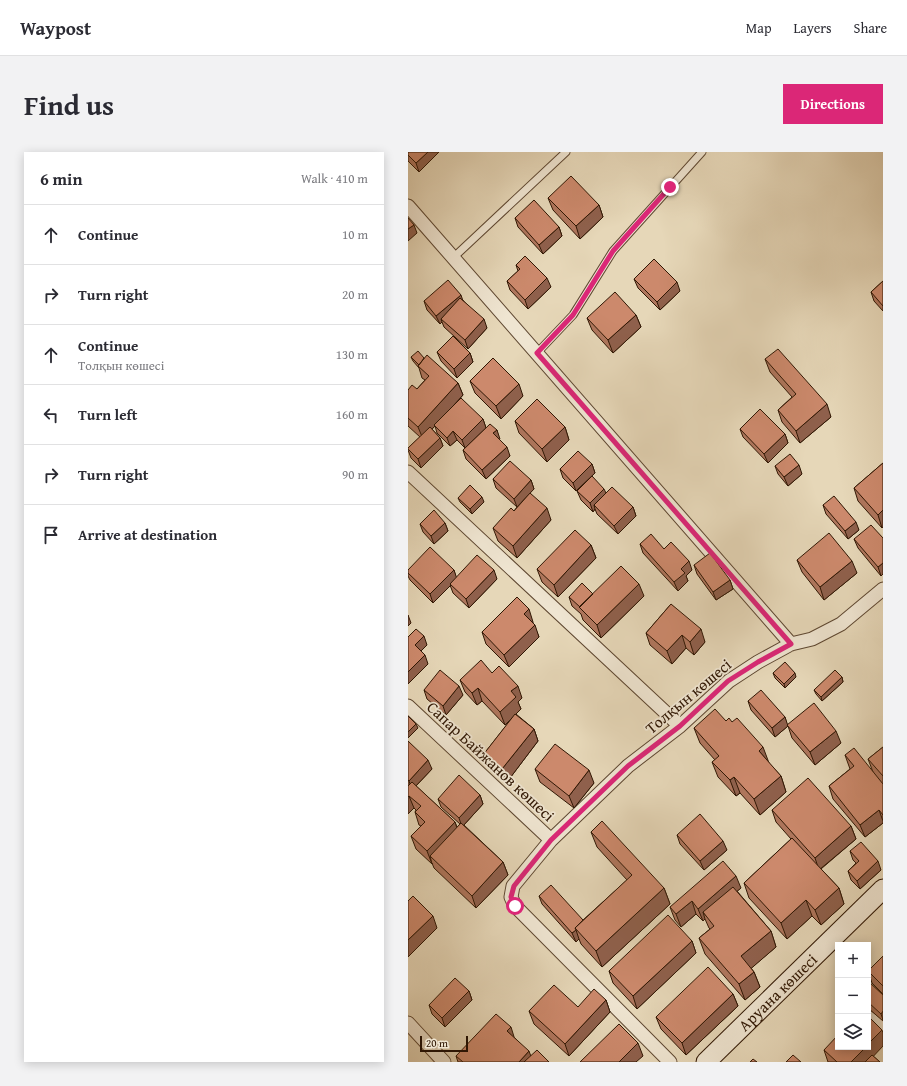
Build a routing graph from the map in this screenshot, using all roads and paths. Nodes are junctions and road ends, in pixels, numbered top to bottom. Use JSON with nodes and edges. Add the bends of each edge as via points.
{"nodes":[{"id":1,"x":566,"y":152,"type":"edge"},
{"id":2,"x":702,"y":152,"type":"edge"},
{"id":3,"x":408,"y":206,"type":"edge"},
{"id":4,"x":454,"y":257,"type":"junction"},
{"id":5,"x":537,"y":353,"type":"junction"},
{"id":6,"x":408,"y":472,"type":"edge"},
{"id":7,"x":883,"y":589,"type":"edge"},
{"id":8,"x":791,"y":644,"type":"junction"},
{"id":9,"x":408,"y":706,"type":"edge"},
{"id":10,"x":680,"y":726,"type":"junction"},
{"id":11,"x":551,"y":840,"type":"junction"},
{"id":12,"x":883,"y":889,"type":"edge"},
{"id":13,"x":871,"y":1019,"type":"edge"},
{"id":14,"x":408,"y":1023,"type":"edge"},
{"id":15,"x":883,"y":1029,"type":"edge"},
{"id":16,"x":444,"y":1062,"type":"edge"},
{"id":17,"x":670,"y":1062,"type":"edge"},
{"id":18,"x":706,"y":1062,"type":"edge"}],
"edges":[{"from":1,"to":4,"type":"lane"},
{"from":2,"to":5,"type":"lane","via":[[613,251],[573,315]]},
{"from":3,"to":4,"type":"street"},
{"from":4,"to":5,"type":"street"},
{"from":5,"to":8,"type":"street"},
{"from":6,"to":10,"type":"street"},
{"from":7,"to":8,"type":"street","name":"Толқын көшесі","via":[[841,624],[812,639]]},
{"from":8,"to":10,"type":"street","name":"Толқын көшесі","via":[[728,681]]},
{"from":9,"to":11,"type":"street","name":"Сапар Байжанов көшесі"},
{"from":10,"to":11,"type":"street","name":"Толқын көшесі","via":[[628,766]]},
{"from":11,"to":17,"type":"street","name":"Толқын көшесі","via":[[514,886],[511,897],[515,906]]},
{"from":12,"to":18,"type":"street","name":"Аруана көшесі"},
{"from":13,"to":15,"type":"street"},
{"from":14,"to":16,"type":"street"}]}
